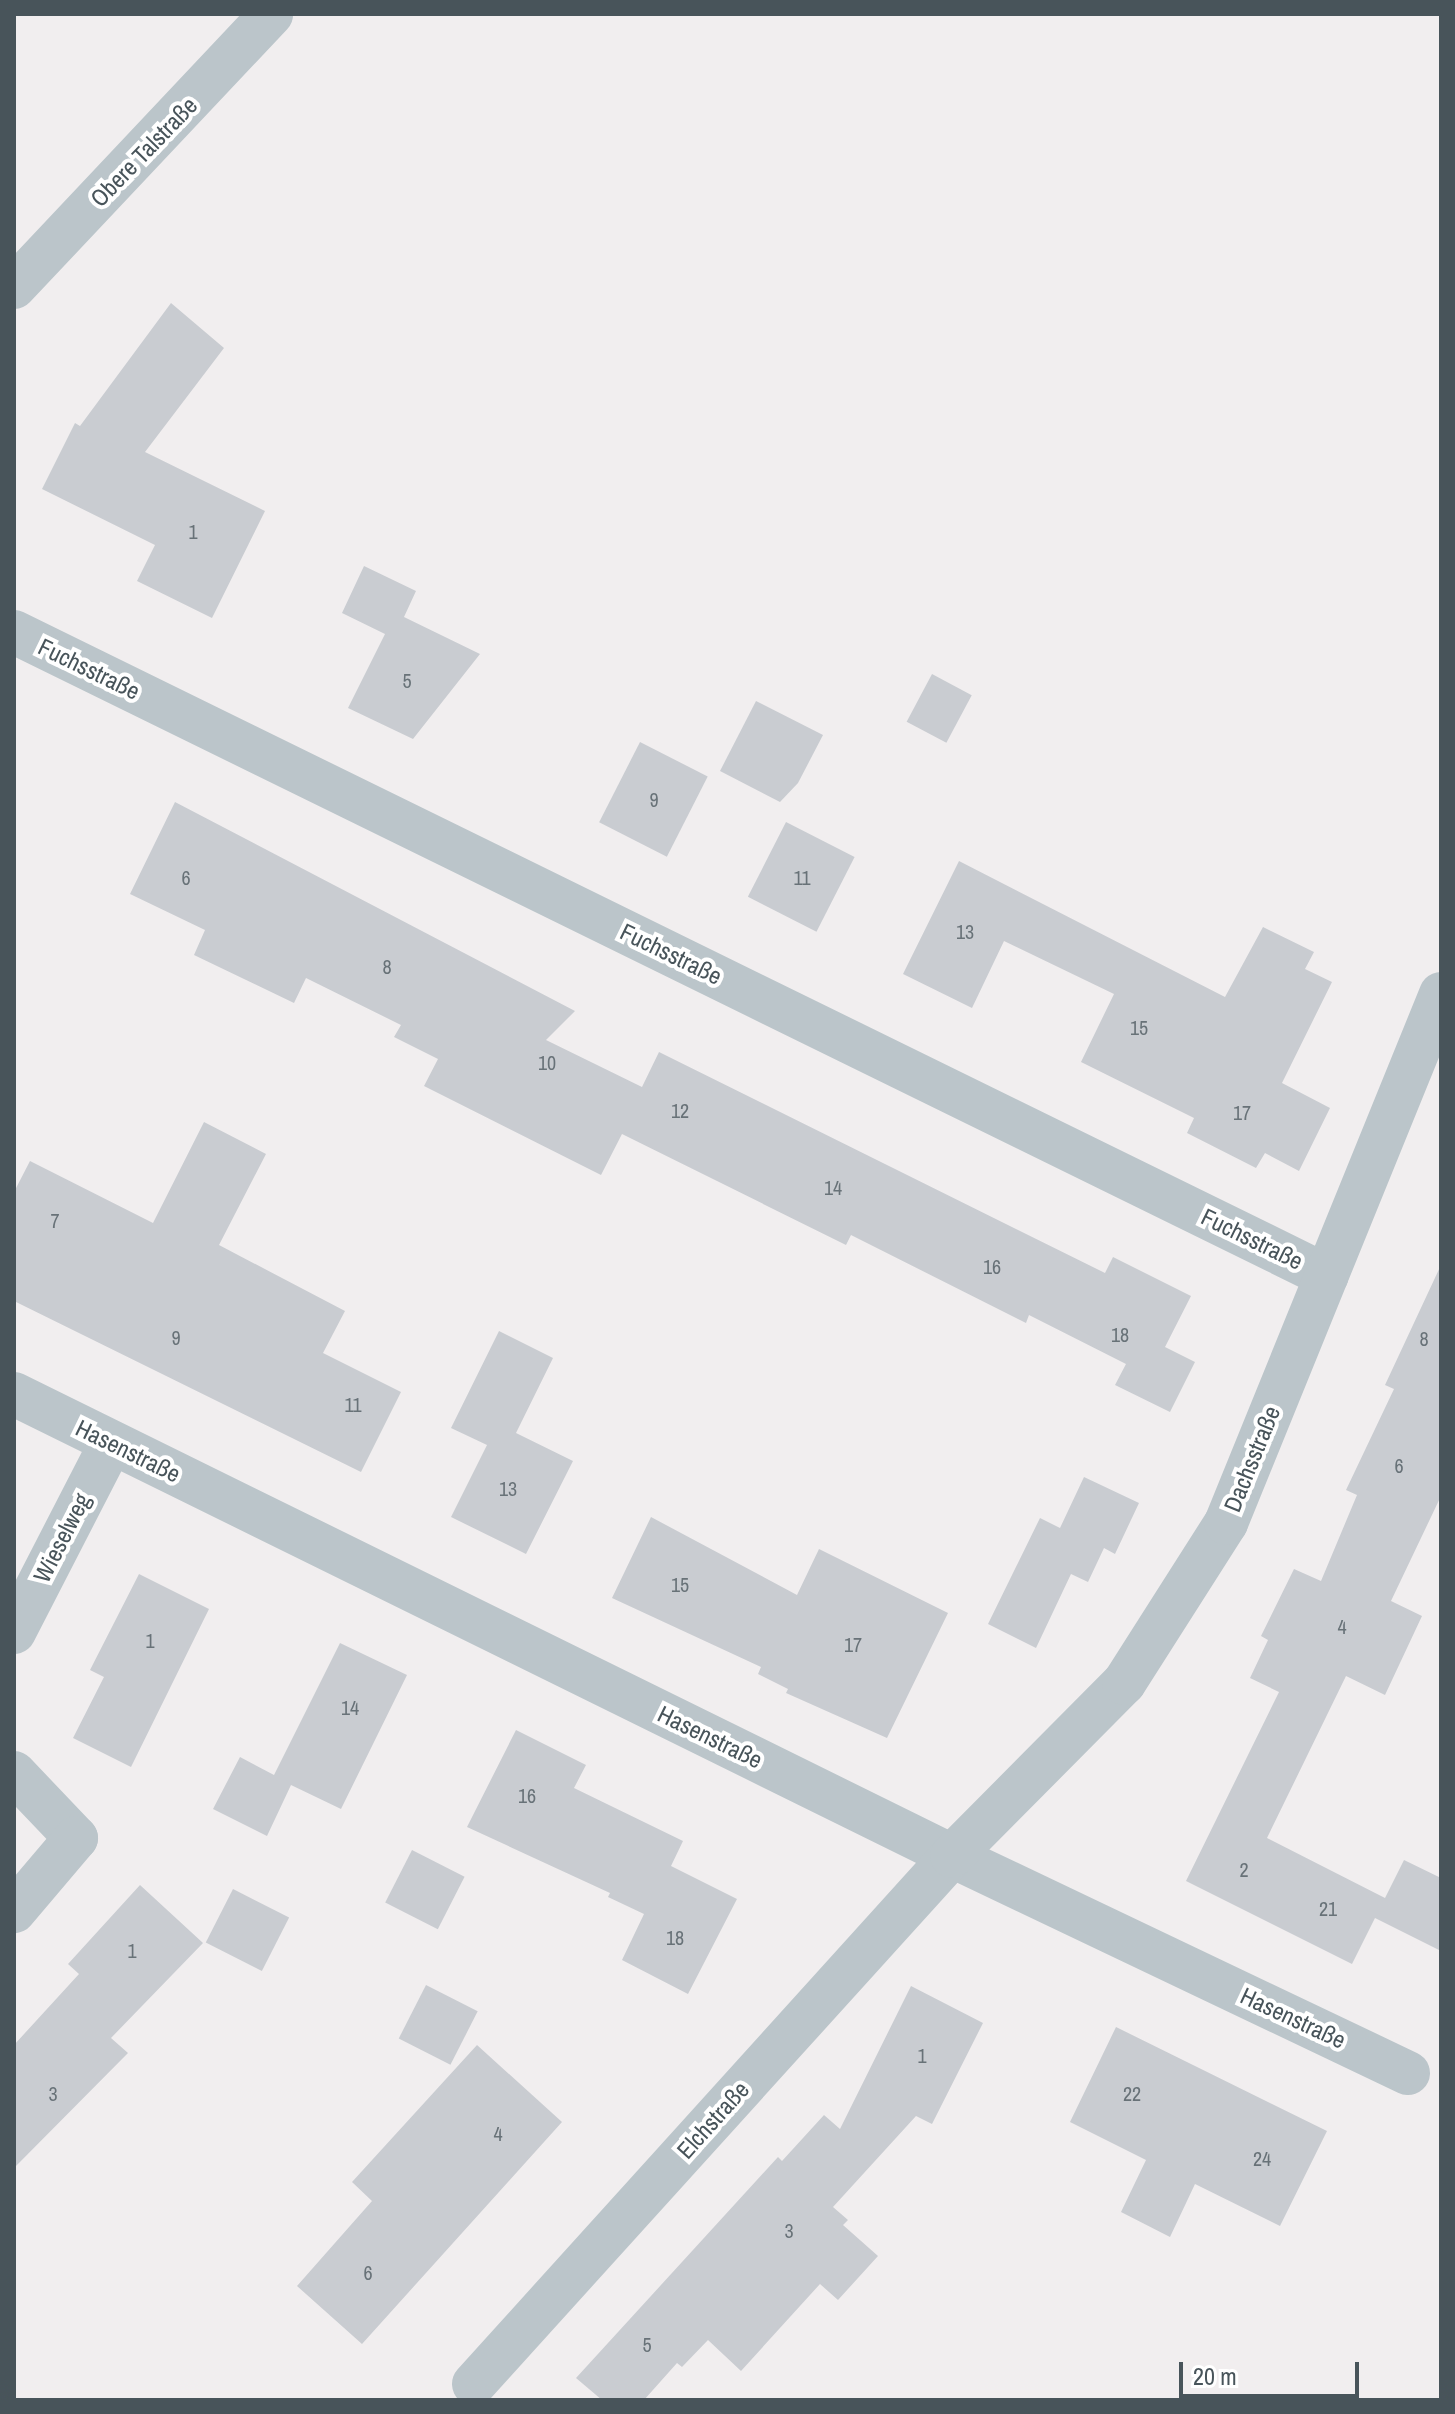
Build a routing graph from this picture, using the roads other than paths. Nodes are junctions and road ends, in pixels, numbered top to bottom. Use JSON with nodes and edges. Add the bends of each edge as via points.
{"nodes":[{"id":1,"x":271,"y":14,"type":"edge"},
{"id":2,"x":14,"y":287,"type":"edge"},
{"id":3,"x":14,"y":632,"type":"edge"},
{"id":4,"x":1441,"y":994,"type":"edge"},
{"id":5,"x":1327,"y":1276,"type":"junction"},
{"id":6,"x":14,"y":1394,"type":"edge"},
{"id":7,"x":111,"y":1443,"type":"junction"},
{"id":8,"x":14,"y":1632,"type":"edge"},
{"id":9,"x":14,"y":1773,"type":"edge"},
{"id":10,"x":952,"y":1856,"type":"junction"},
{"id":11,"x":14,"y":1911,"type":"edge"},
{"id":12,"x":1408,"y":2073,"type":"dead end"},
{"id":13,"x":474,"y":2384,"type":"dead end"}],
"edges":[{"from":1,"to":2,"type":"street","name":"Obere Talstraße"},
{"from":3,"to":5,"type":"street","name":"Fuchsstraße"},
{"from":4,"to":5,"type":"street","name":"Dachsstraße"},
{"from":5,"to":10,"type":"street","name":"Dachsstraße","via":[[1226,1523],[1124,1683]]},
{"from":6,"to":7,"type":"street","name":"Hasenstraße"},
{"from":7,"to":8,"type":"street","name":"Wieselweg"},
{"from":7,"to":10,"type":"street","name":"Hasenstraße"},
{"from":9,"to":11,"type":"street","via":[[76,1838]]},
{"from":10,"to":12,"type":"street","name":"Hasenstraße"},
{"from":10,"to":13,"type":"street","name":"Elchstraße"}]}
